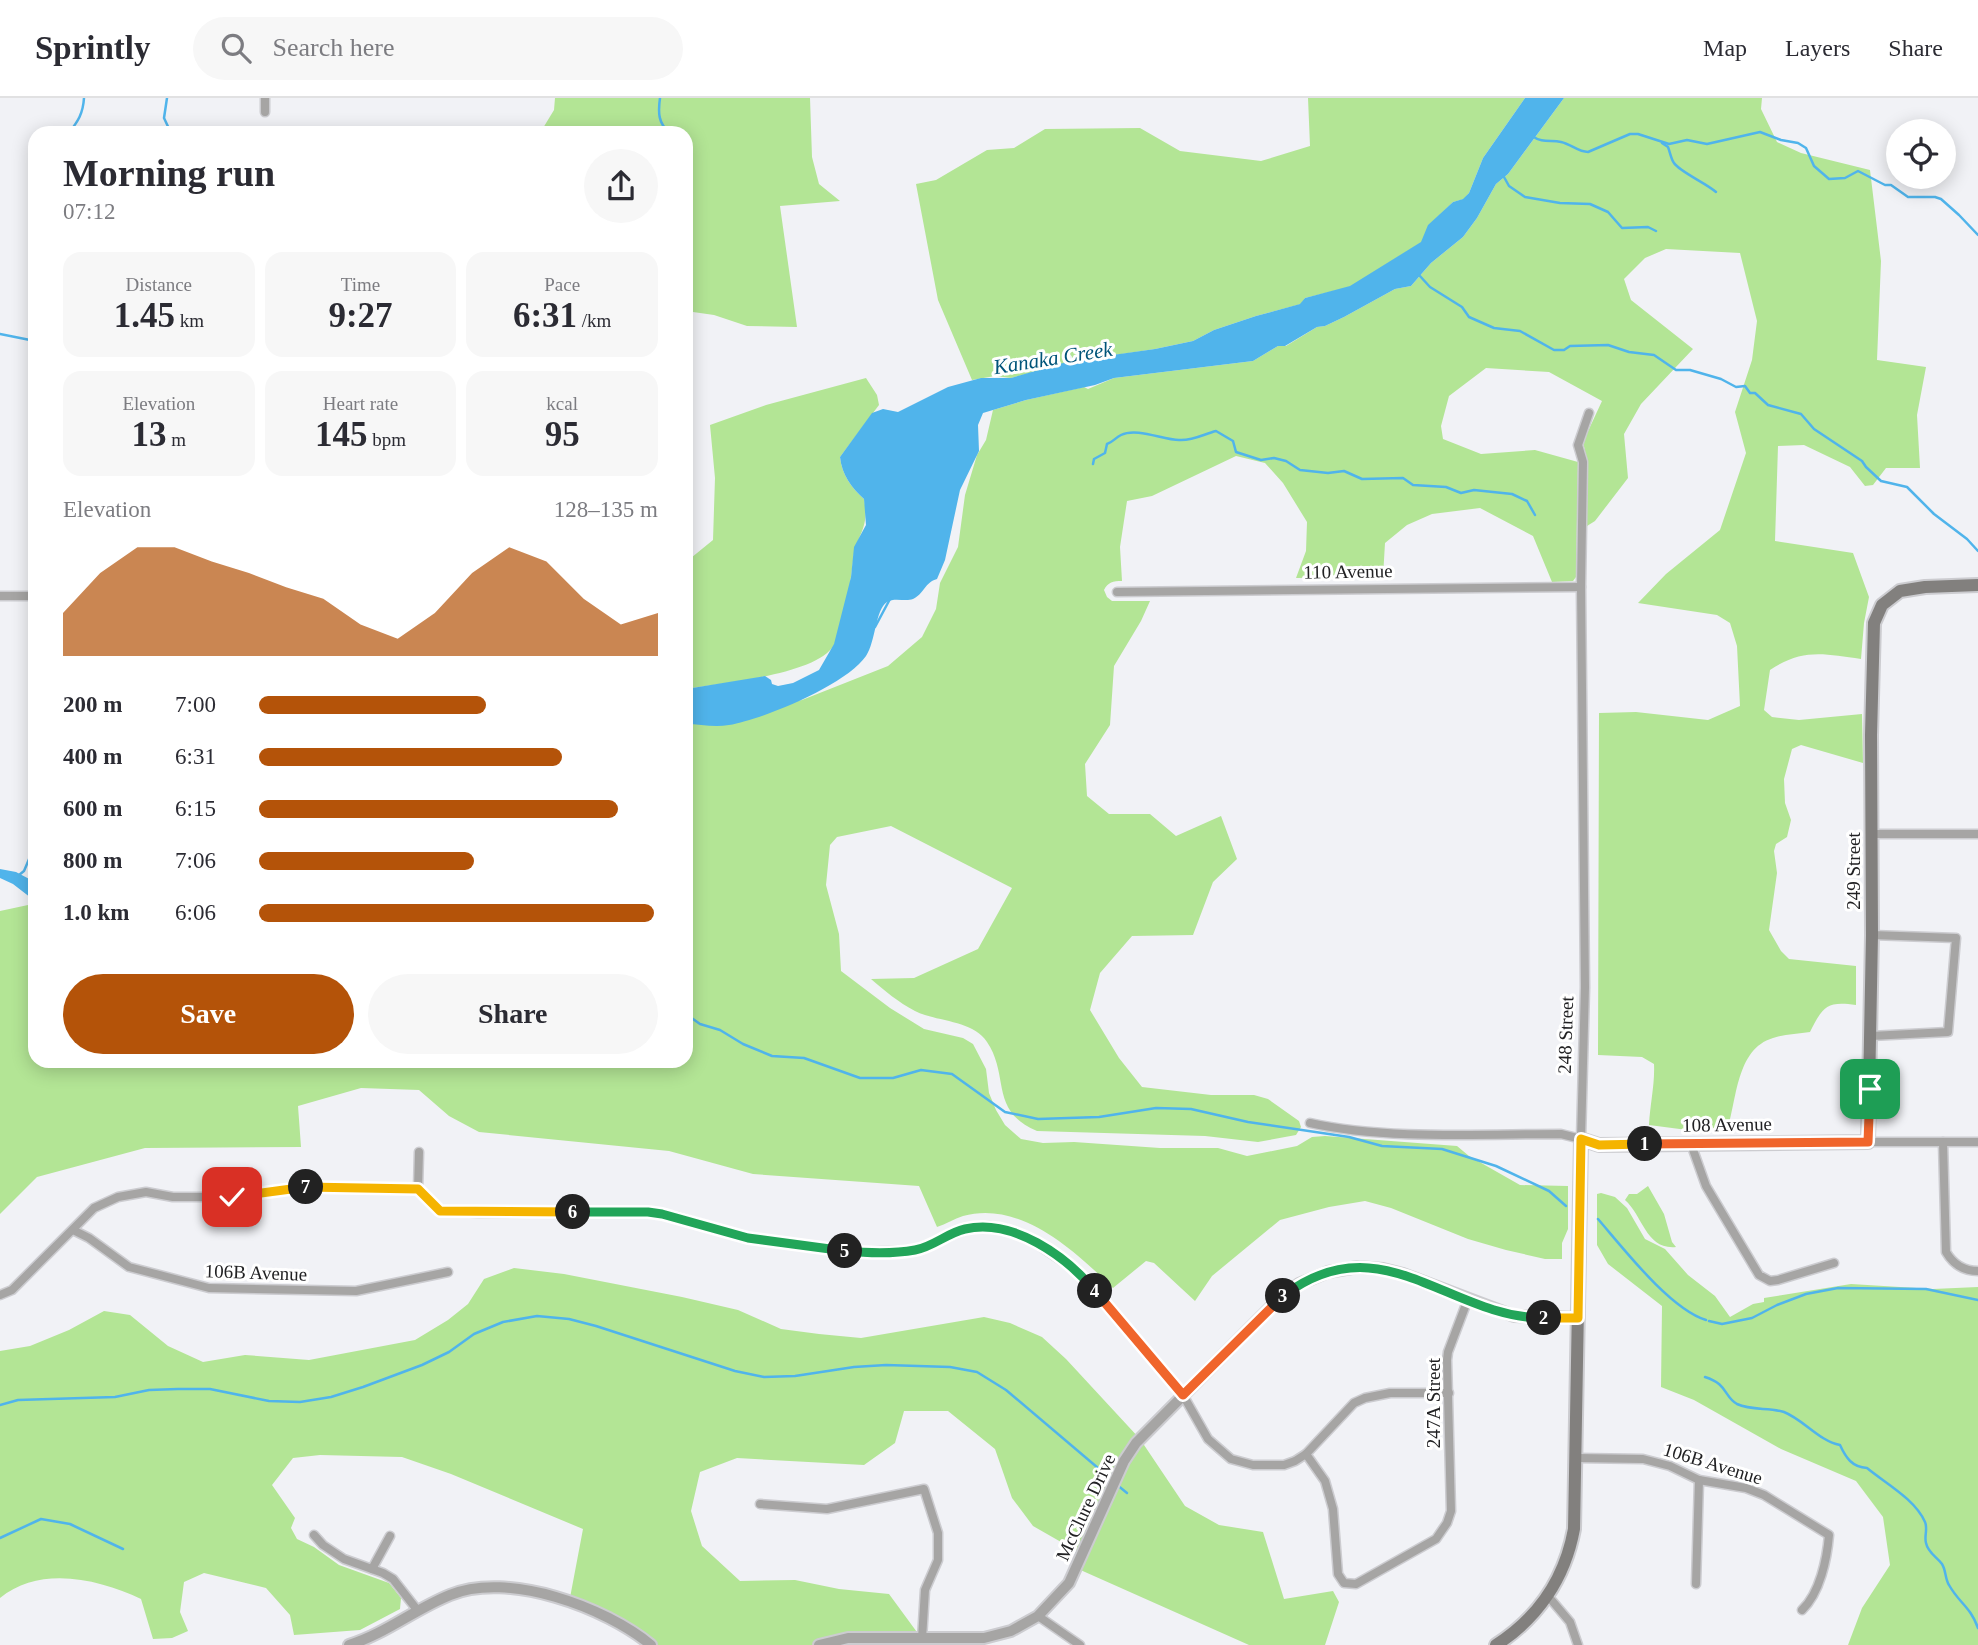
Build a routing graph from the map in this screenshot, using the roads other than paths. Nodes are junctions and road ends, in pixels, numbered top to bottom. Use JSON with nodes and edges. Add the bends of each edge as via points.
{"nodes":[{"id":1,"x":265,"y":98,"type":"edge"},
{"id":2,"x":265,"y":112,"type":"dead end"},
{"id":3,"x":1589,"y":413,"type":"dead end"},
{"id":4,"x":1978,"y":585,"type":"edge"},
{"id":5,"x":1581,"y":587,"type":"junction"},
{"id":6,"x":1116,"y":592,"type":"dead end"},
{"id":7,"x":0,"y":596,"type":"edge"},
{"id":8,"x":28,"y":596,"type":"edge"},
{"id":9,"x":1871,"y":834,"type":"junction"},
{"id":10,"x":1978,"y":834,"type":"edge"},
{"id":11,"x":1872,"y":935,"type":"junction"},
{"id":12,"x":1871,"y":1036,"type":"junction"},
{"id":13,"x":1310,"y":1123,"type":"dead end"},
{"id":14,"x":1581,"y":1139,"type":"junction"},
{"id":15,"x":1868,"y":1142,"type":"junction"},
{"id":16,"x":1943,"y":1142,"type":"junction"},
{"id":17,"x":1978,"y":1142,"type":"edge"},
{"id":18,"x":1691,"y":1144,"type":"junction"},
{"id":19,"x":419,"y":1152,"type":"dead end"},
{"id":20,"x":418,"y":1189,"type":"junction"},
{"id":21,"x":73,"y":1230,"type":"junction"},
{"id":22,"x":1834,"y":1262,"type":"dead end"},
{"id":23,"x":1978,"y":1271,"type":"edge"},
{"id":24,"x":448,"y":1272,"type":"dead end"},
{"id":25,"x":0,"y":1296,"type":"edge"},
{"id":26,"x":1468,"y":1299,"type":"junction"},
{"id":27,"x":1578,"y":1318,"type":"junction"},
{"id":28,"x":1449,"y":1393,"type":"junction"},
{"id":29,"x":1183,"y":1395,"type":"junction"},
{"id":30,"x":1306,"y":1454,"type":"junction"},
{"id":31,"x":1577,"y":1458,"type":"junction"},
{"id":32,"x":1699,"y":1480,"type":"junction"},
{"id":33,"x":760,"y":1504,"type":"dead end"},
{"id":34,"x":314,"y":1535,"type":"dead end"},
{"id":35,"x":390,"y":1536,"type":"dead end"},
{"id":36,"x":372,"y":1569,"type":"junction"},
{"id":37,"x":1696,"y":1584,"type":"dead end"},
{"id":38,"x":1548,"y":1596,"type":"junction"},
{"id":39,"x":1802,"y":1610,"type":"dead end"},
{"id":40,"x":418,"y":1611,"type":"junction"},
{"id":41,"x":1038,"y":1616,"type":"junction"},
{"id":42,"x":922,"y":1639,"type":"junction"},
{"id":43,"x":349,"y":1645,"type":"edge"},
{"id":44,"x":651,"y":1645,"type":"edge"},
{"id":45,"x":819,"y":1645,"type":"edge"},
{"id":46,"x":1080,"y":1645,"type":"edge"},
{"id":47,"x":1496,"y":1645,"type":"edge"},
{"id":48,"x":1578,"y":1645,"type":"edge"}],
"edges":[{"from":1,"to":2,"type":"street"},
{"from":3,"to":5,"type":"street","name":"248 Street","via":[[1578,444],[1583,462]]},
{"from":4,"to":9,"type":"main road","name":"249 Street","via":[[1908,588],[1884,602],[1876,615]]},
{"from":5,"to":6,"type":"street","name":"110 Avenue"},
{"from":5,"to":14,"type":"street","name":"248 Street","via":[[1586,987]]},
{"from":7,"to":8,"type":"street"},
{"from":9,"to":10,"type":"street"},
{"from":9,"to":11,"type":"main road","name":"249 Street"},
{"from":11,"to":12,"type":"main road","name":"249 Street"},
{"from":11,"to":12,"type":"street","via":[[1956,938],[1948,1032]]},
{"from":12,"to":15,"type":"main road","name":"249 Street"},
{"from":13,"to":14,"type":"street","name":"108 Avenue","via":[[1405,1133],[1561,1134]]},
{"from":14,"to":18,"type":"main road","name":"108 Avenue","via":[[1599,1145]]},
{"from":14,"to":27,"type":"main road","name":"248 Street"},
{"from":15,"to":16,"type":"street","name":"108 Avenue"},
{"from":15,"to":18,"type":"main road","name":"108 Avenue"},
{"from":16,"to":17,"type":"street","name":"108 Avenue"},
{"from":16,"to":23,"type":"street","via":[[1946,1252],[1959,1266]]},
{"from":18,"to":22,"type":"street","via":[[1706,1186],[1759,1275],[1774,1281]]},
{"from":19,"to":20,"type":"street"},
{"from":20,"to":21,"type":"street","via":[[301,1187],[232,1197],[146,1192],[94,1208]]},
{"from":20,"to":29,"type":"street","via":[[440,1211],[648,1212],[748,1238],[857,1252],[915,1250],[967,1228],[1006,1229],[1074,1269]]},
{"from":21,"to":24,"type":"street","name":"106B Avenue","via":[[129,1267],[209,1289],[356,1291]]},
{"from":21,"to":25,"type":"street","via":[[12,1290]]},
{"from":26,"to":27,"type":"street","name":"McClure Drive","via":[[1514,1316]]},
{"from":26,"to":28,"type":"street","name":"247A Street","via":[[1448,1352]]},
{"from":26,"to":29,"type":"street","name":"McClure Drive","via":[[1382,1269],[1321,1274],[1283,1295]]},
{"from":27,"to":31,"type":"main road","name":"248 Street"},
{"from":28,"to":30,"type":"street","via":[[1390,1392],[1365,1398],[1354,1403]]},
{"from":28,"to":30,"type":"street","name":"247A Street","via":[[1451,1511],[1447,1523],[1436,1539],[1356,1584],[1344,1583],[1338,1574],[1333,1510],[1325,1481]]},
{"from":29,"to":30,"type":"street","via":[[1208,1439],[1231,1459],[1284,1465]]},
{"from":29,"to":41,"type":"street","name":"McClure Drive","via":[[1129,1453],[1069,1583]]},
{"from":31,"to":32,"type":"street","name":"106B Avenue","via":[[1643,1459]]},
{"from":31,"to":38,"type":"main road","name":"248 Street","via":[[1573,1535]]},
{"from":32,"to":37,"type":"street"},
{"from":32,"to":39,"type":"street","name":"106B Avenue","via":[[1764,1495],[1829,1535],[1828,1553],[1811,1601]]},
{"from":33,"to":42,"type":"street","via":[[827,1509],[924,1489],[938,1532],[938,1560],[925,1590]]},
{"from":34,"to":36,"type":"street","via":[[333,1553]]},
{"from":35,"to":36,"type":"street"},
{"from":36,"to":40,"type":"street","via":[[393,1578]]},
{"from":38,"to":47,"type":"main road","name":"248 Street","via":[[1523,1625]]},
{"from":38,"to":48,"type":"street","via":[[1570,1622]]},
{"from":40,"to":43,"type":"street"},
{"from":40,"to":44,"type":"street","via":[[464,1590],[509,1587],[603,1614]]},
{"from":41,"to":42,"type":"street","name":"McClure Drive","via":[[1011,1631],[984,1638]]},
{"from":41,"to":46,"type":"street"},
{"from":42,"to":45,"type":"street","name":"McClure Drive","via":[[844,1639]]}]}
